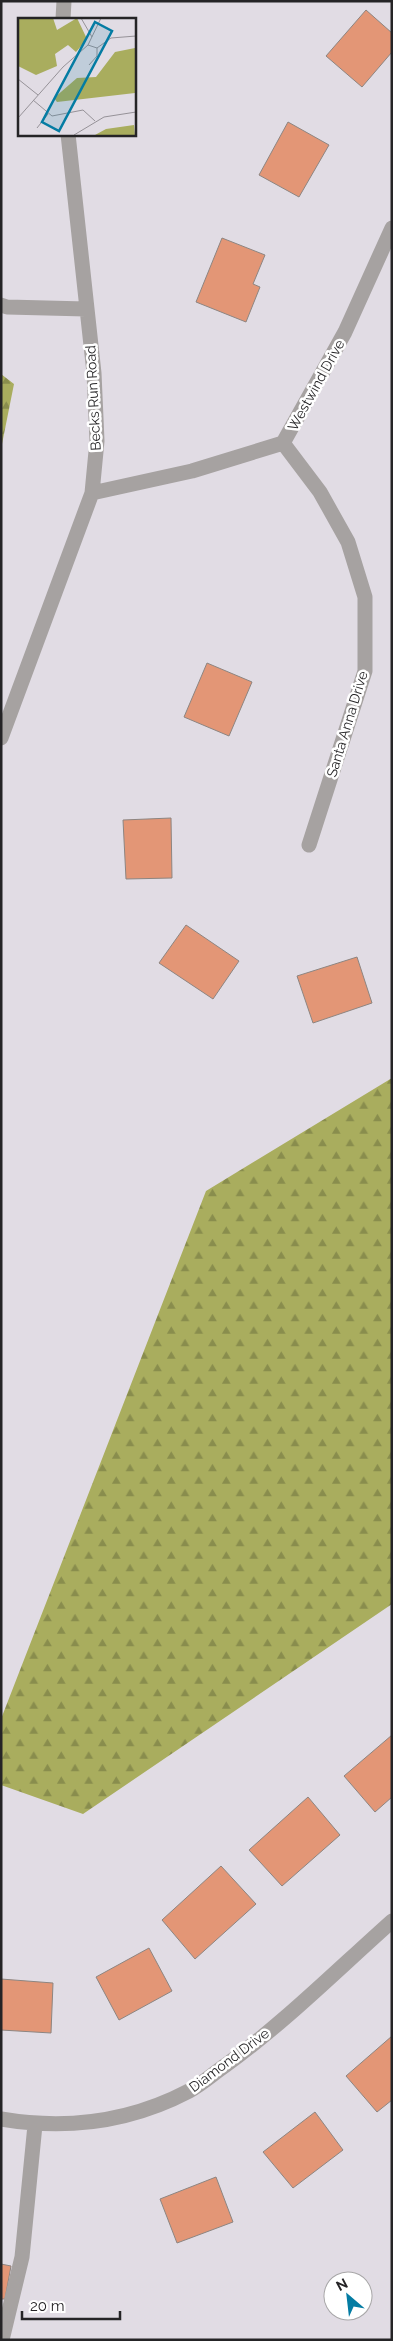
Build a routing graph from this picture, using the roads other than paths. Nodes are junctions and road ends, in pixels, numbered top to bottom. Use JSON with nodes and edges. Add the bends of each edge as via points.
{"nodes":[{"id":1,"x":64,"y":1,"type":"edge"},
{"id":2,"x":63,"y":18,"type":"edge"},
{"id":3,"x":68,"y":135,"type":"edge"},
{"id":4,"x":392,"y":228,"type":"edge"},
{"id":5,"x":1,"y":304,"type":"edge"},
{"id":6,"x":86,"y":309,"type":"junction"},
{"id":7,"x":283,"y":443,"type":"junction"},
{"id":8,"x":92,"y":493,"type":"junction"},
{"id":9,"x":1,"y":738,"type":"edge"},
{"id":10,"x":310,"y":845,"type":"dead end"},
{"id":11,"x":392,"y":1921,"type":"edge"},
{"id":12,"x":1,"y":2120,"type":"edge"},
{"id":13,"x":35,"y":2125,"type":"junction"},
{"id":14,"x":2,"y":2340,"type":"edge"}],
"edges":[{"from":1,"to":2,"type":"street"},
{"from":3,"to":6,"type":"street","name":"Becks Run Road"},
{"from":4,"to":7,"type":"street","name":"Westwind Drive","via":[[345,332]]},
{"from":5,"to":6,"type":"street","via":[[7,307]]},
{"from":6,"to":8,"type":"street","name":"Becks Run Road","via":[[94,373],[97,441]]},
{"from":7,"to":8,"type":"street","name":"Westwind Drive","via":[[192,470]]},
{"from":7,"to":10,"type":"street","name":"Santa Anna Drive","via":[[320,492],[348,542],[366,597],[365,671]]},
{"from":8,"to":9,"type":"street","name":"Becks Run Road"},
{"from":11,"to":13,"type":"street","name":"Diamond Drive","via":[[254,2044],[189,2091],[127,2116],[69,2125]]},
{"from":12,"to":13,"type":"street","name":"Diamond Drive"},
{"from":13,"to":14,"type":"street","via":[[22,2257]]}]}
